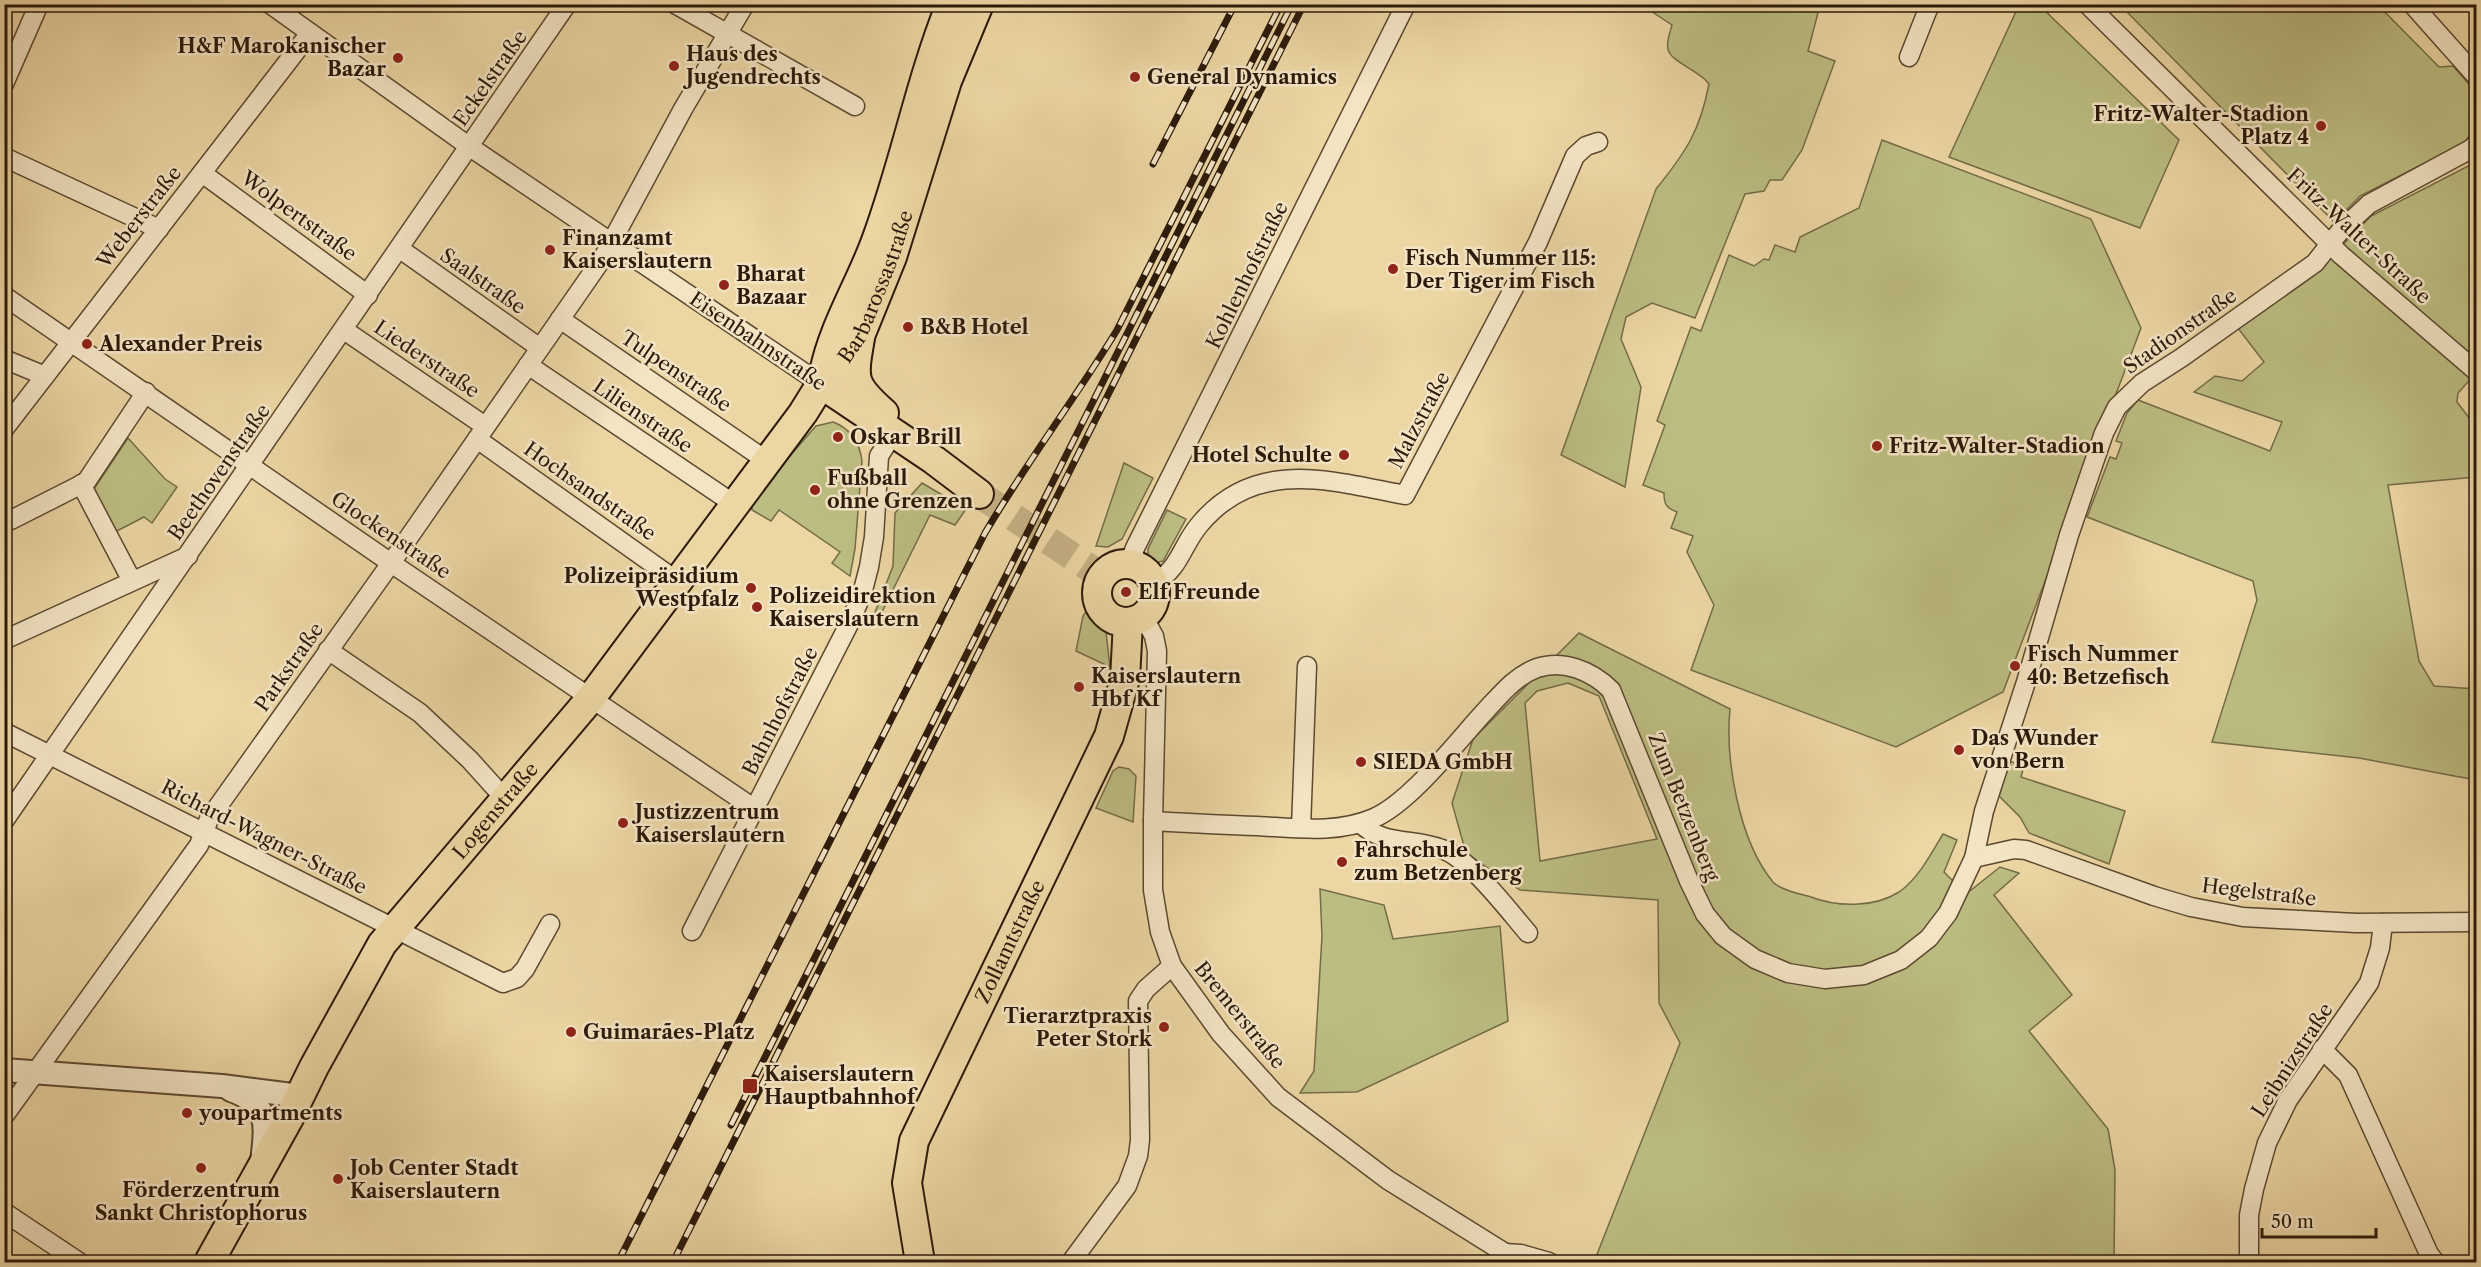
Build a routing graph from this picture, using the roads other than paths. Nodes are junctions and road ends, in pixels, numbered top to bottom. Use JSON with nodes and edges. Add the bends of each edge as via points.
{"nodes":[{"id":1,"x":39,"y":4,"type":"edge"},
{"id":2,"x":567,"y":4,"type":"edge"},
{"id":3,"x":675,"y":4,"type":"edge"},
{"id":4,"x":745,"y":4,"type":"edge"},
{"id":5,"x":951,"y":4,"type":"edge"},
{"id":6,"x":979,"y":4,"type":"edge"},
{"id":7,"x":1406,"y":4,"type":"edge"},
{"id":8,"x":1930,"y":4,"type":"edge"},
{"id":9,"x":2087,"y":4,"type":"edge"},
{"id":10,"x":2412,"y":4,"type":"edge"},
{"id":11,"x":279,"y":7,"type":"edge"},
{"id":12,"x":310,"y":33,"type":"junction"},
{"id":13,"x":727,"y":34,"type":"junction"},
{"id":14,"x":1909,"y":57,"type":"dead end"},
{"id":15,"x":2476,"y":76,"type":"edge"},
{"id":16,"x":4,"y":84,"type":"edge"},
{"id":17,"x":855,"y":106,"type":"dead end"},
{"id":18,"x":1598,"y":142,"type":"dead end"},
{"id":19,"x":2476,"y":144,"type":"edge"},
{"id":20,"x":470,"y":147,"type":"junction"},
{"id":21,"x":4,"y":157,"type":"edge"},
{"id":22,"x":202,"y":173,"type":"junction"},
{"id":23,"x":159,"y":229,"type":"junction"},
{"id":24,"x":611,"y":243,"type":"junction"},
{"id":25,"x":2329,"y":243,"type":"junction"},
{"id":26,"x":400,"y":249,"type":"junction"},
{"id":27,"x":368,"y":295,"type":"junction"},
{"id":28,"x":4,"y":296,"type":"edge"},
{"id":29,"x":560,"y":319,"type":"junction"},
{"id":30,"x":344,"y":330,"type":"junction"},
{"id":31,"x":860,"y":336,"type":"junction"},
{"id":32,"x":71,"y":341,"type":"junction"},
{"id":33,"x":540,"y":348,"type":"junction"},
{"id":34,"x":4,"y":359,"type":"edge"},
{"id":35,"x":528,"y":365,"type":"junction"},
{"id":36,"x":2476,"y":371,"type":"edge"},
{"id":37,"x":45,"y":376,"type":"junction"},
{"id":38,"x":821,"y":384,"type":"junction"},
{"id":39,"x":146,"y":392,"type":"junction"},
{"id":40,"x":4,"y":429,"type":"edge"},
{"id":41,"x":481,"y":433,"type":"junction"},
{"id":42,"x":893,"y":434,"type":"junction"},
{"id":43,"x":767,"y":461,"type":"junction"},
{"id":44,"x":250,"y":466,"type":"junction"},
{"id":45,"x":81,"y":484,"type":"junction"},
{"id":46,"x":979,"y":494,"type":"tunnel mouth"},
{"id":47,"x":734,"y":504,"type":"junction"},
{"id":48,"x":4,"y":515,"type":"edge"},
{"id":49,"x":188,"y":556,"type":"junction"},
{"id":50,"x":391,"y":563,"type":"junction"},
{"id":51,"x":1129,"y":564,"type":"junction"},
{"id":52,"x":132,"y":581,"type":"junction"},
{"id":53,"x":677,"y":581,"type":"junction"},
{"id":54,"x":1153,"y":584,"type":"junction"},
{"id":55,"x":1135,"y":619,"type":"junction"},
{"id":56,"x":4,"y":640,"type":"edge"},
{"id":57,"x":328,"y":650,"type":"junction"},
{"id":58,"x":1307,"y":666,"type":"dead end"},
{"id":59,"x":591,"y":698,"type":"junction"},
{"id":60,"x":4,"y":732,"type":"edge"},
{"id":61,"x":50,"y":754,"type":"junction"},
{"id":62,"x":506,"y":800,"type":"junction"},
{"id":63,"x":755,"y":809,"type":"junction"},
{"id":64,"x":4,"y":821,"type":"edge"},
{"id":65,"x":1153,"y":822,"type":"junction"},
{"id":66,"x":1360,"y":823,"type":"junction"},
{"id":67,"x":1301,"y":828,"type":"junction"},
{"id":68,"x":205,"y":832,"type":"junction"},
{"id":69,"x":1974,"y":858,"type":"junction"},
{"id":70,"x":2476,"y":922,"type":"edge"},
{"id":71,"x":2383,"y":923,"type":"junction"},
{"id":72,"x":550,"y":924,"type":"dead end"},
{"id":73,"x":396,"y":928,"type":"junction"},
{"id":74,"x":692,"y":931,"type":"dead end"},
{"id":75,"x":1528,"y":933,"type":"dead end"},
{"id":76,"x":1172,"y":966,"type":"junction"},
{"id":77,"x":2322,"y":1049,"type":"junction"},
{"id":78,"x":4,"y":1070,"type":"edge"},
{"id":79,"x":38,"y":1072,"type":"junction"},
{"id":80,"x":222,"y":1086,"type":"junction"},
{"id":81,"x":300,"y":1096,"type":"junction"},
{"id":82,"x":4,"y":1116,"type":"edge"},
{"id":83,"x":262,"y":1167,"type":"junction"},
{"id":84,"x":4,"y":1212,"type":"edge"},
{"id":85,"x":1506,"y":1260,"type":"edge"},
{"id":86,"x":79,"y":1263,"type":"edge"},
{"id":87,"x":210,"y":1263,"type":"edge"},
{"id":88,"x":920,"y":1263,"type":"edge"},
{"id":89,"x":1071,"y":1263,"type":"edge"},
{"id":90,"x":1549,"y":1263,"type":"edge"},
{"id":91,"x":2249,"y":1263,"type":"edge"},
{"id":92,"x":2435,"y":1263,"type":"edge"}],
"edges":[{"from":1,"to":16,"type":"street"},
{"from":2,"to":20,"type":"street","name":"Eckelstraße"},
{"from":3,"to":13,"type":"street"},
{"from":4,"to":13,"type":"street","name":"Parkstraße"},
{"from":5,"to":38,"type":"main road","name":"Barbarossastraße","via":[[876,240],[831,345]]},
{"from":6,"to":31,"type":"main road","name":"Barbarossastraße","via":[[947,81],[892,257]]},
{"from":7,"to":51,"type":"street","name":"Kohlenhofstraße"},
{"from":8,"to":14,"type":"street"},
{"from":9,"to":25,"type":"street","name":"Fritz-Walter-Straße"},
{"from":10,"to":15,"type":"street"},
{"from":11,"to":12,"type":"street","name":"Eisenbahnstraße"},
{"from":12,"to":20,"type":"street","name":"Eisenbahnstraße"},
{"from":12,"to":22,"type":"street","name":"Weberstraße"},
{"from":13,"to":17,"type":"street"},
{"from":13,"to":24,"type":"street","name":"Parkstraße"},
{"from":18,"to":54,"type":"street","name":"Malzstraße","via":[[1575,156],[1538,242],[1405,495],[1296,477],[1250,487],[1226,500],[1202,521],[1167,576]]},
{"from":19,"to":25,"type":"street","name":"Stadionstraße","via":[[2369,204]]},
{"from":20,"to":24,"type":"street","name":"Eisenbahnstraße"},
{"from":20,"to":26,"type":"street","name":"Beethovenstraße"},
{"from":21,"to":23,"type":"street"},
{"from":22,"to":23,"type":"street","name":"Weberstraße"},
{"from":22,"to":27,"type":"street","name":"Wolpertstraße"},
{"from":23,"to":32,"type":"street","name":"Weberstraße"},
{"from":24,"to":29,"type":"street","name":"Parkstraße"},
{"from":24,"to":38,"type":"street","name":"Eisenbahnstraße"},
{"from":25,"to":36,"type":"street","name":"Fritz-Walter-Straße"},
{"from":25,"to":69,"type":"street","name":"Stadionstraße","via":[[2315,263],[2142,383],[2117,407],[2068,535],[2026,682],[1983,811]]},
{"from":26,"to":27,"type":"street","name":"Beethovenstraße"},
{"from":26,"to":33,"type":"street","name":"Saalstraße"},
{"from":27,"to":30,"type":"street","name":"Beethovenstraße"},
{"from":28,"to":32,"type":"street","name":"Glockenstraße"},
{"from":29,"to":33,"type":"street","name":"Parkstraße"},
{"from":29,"to":43,"type":"street","name":"Tulpenstraße"},
{"from":30,"to":41,"type":"street","name":"Liederstraße"},
{"from":30,"to":44,"type":"street","name":"Beethovenstraße"},
{"from":31,"to":38,"type":"main road","name":"Barbarossastraße"},
{"from":31,"to":42,"type":"main road","via":[[854,373],[867,398],[886,414]]},
{"from":32,"to":37,"type":"street","name":"Weberstraße"},
{"from":32,"to":39,"type":"street","name":"Glockenstraße"},
{"from":33,"to":35,"type":"street","name":"Parkstraße"},
{"from":34,"to":37,"type":"street"},
{"from":35,"to":41,"type":"street","name":"Parkstraße"},
{"from":35,"to":47,"type":"street","name":"Lilienstraße"},
{"from":37,"to":40,"type":"street","name":"Weberstraße"},
{"from":38,"to":42,"type":"main road","name":"Eisenbahnstraße"},
{"from":38,"to":43,"type":"main road","name":"Logenstraße"},
{"from":39,"to":44,"type":"street","name":"Glockenstraße"},
{"from":39,"to":45,"type":"street"},
{"from":41,"to":50,"type":"street","name":"Parkstraße"},
{"from":41,"to":53,"type":"street","name":"Hochsandstraße"},
{"from":42,"to":46,"type":"main road","name":"Eisenbahnstraße"},
{"from":42,"to":63,"type":"street","name":"Bahnhofstraße","via":[[879,456],[874,537],[862,594]]},
{"from":43,"to":47,"type":"main road","name":"Logenstraße"},
{"from":44,"to":49,"type":"street","name":"Beethovenstraße"},
{"from":44,"to":50,"type":"street","name":"Glockenstraße"},
{"from":45,"to":48,"type":"street","via":[[11,520]]},
{"from":45,"to":52,"type":"street"},
{"from":47,"to":53,"type":"main road","name":"Logenstraße"},
{"from":49,"to":52,"type":"street"},
{"from":49,"to":61,"type":"street","name":"Beethovenstraße"},
{"from":50,"to":57,"type":"street","name":"Parkstraße"},
{"from":50,"to":59,"type":"street","name":"Glockenstraße"},
{"from":51,"to":54,"type":"main road","via":[[1142,569]]},
{"from":51,"to":55,"type":"main road","via":[[1097,573],[1097,593],[1100,607],[1111,618]]},
{"from":52,"to":56,"type":"street"},
{"from":53,"to":59,"type":"main road","name":"Logenstraße"},
{"from":54,"to":55,"type":"main road","via":[[1152,606]]},
{"from":55,"to":65,"type":"street","name":"Bremerstraße","via":[[1154,636],[1156,651]]},
{"from":55,"to":88,"type":"main road","name":"Zollamtstraße","via":[[1125,679],[1109,736],[914,1141],[907,1183]]},
{"from":57,"to":62,"type":"street","via":[[420,713]]},
{"from":57,"to":68,"type":"street","name":"Parkstraße","via":[[209,819]]},
{"from":58,"to":67,"type":"street"},
{"from":59,"to":62,"type":"main road","name":"Logenstraße"},
{"from":59,"to":63,"type":"street","name":"Glockenstraße"},
{"from":60,"to":61,"type":"street","name":"Richard-Wagner-Straße"},
{"from":61,"to":64,"type":"street","name":"Beethovenstraße"},
{"from":61,"to":68,"type":"street","name":"Richard-Wagner-Straße"},
{"from":62,"to":73,"type":"main road","name":"Logenstraße"},
{"from":63,"to":74,"type":"street","name":"Bahnhofstraße"},
{"from":65,"to":67,"type":"street","name":"Zum Betzenberg"},
{"from":65,"to":76,"type":"street","name":"Bremerstraße","via":[[1155,910]]},
{"from":66,"to":67,"type":"street","name":"Zum Betzenberg"},
{"from":66,"to":69,"type":"street","name":"Zum Betzenberg","via":[[1404,798],[1521,676],[1538,668],[1568,666],[1588,672],[1611,690],[1706,914],[1724,936],[1755,959],[1788,973],[1825,979],[1864,975],[1901,960],[1929,938],[1948,913]]},
{"from":66,"to":75,"type":"street","via":[[1373,834],[1391,840],[1429,845],[1451,853]]},
{"from":68,"to":73,"type":"street","name":"Richard-Wagner-Straße"},
{"from":68,"to":79,"type":"street","name":"Parkstraße"},
{"from":69,"to":71,"type":"street","name":"Hegelstraße","via":[[2026,850],[2154,896],[2216,912],[2281,921]]},
{"from":70,"to":71,"type":"street","name":"Hegelstraße"},
{"from":71,"to":77,"type":"street","name":"Leibnizstraße","via":[[2380,948],[2368,983]]},
{"from":72,"to":73,"type":"street","name":"Richard-Wagner-Straße","via":[[525,969],[517,978],[503,983]]},
{"from":73,"to":81,"type":"main road","name":"Logenstraße","via":[[371,962]]},
{"from":76,"to":85,"type":"street","name":"Bremerstraße","via":[[1238,1055],[1278,1096],[1388,1180]]},
{"from":76,"to":89,"type":"street","via":[[1138,1001],[1140,1140],[1133,1172],[1117,1201]]},
{"from":77,"to":91,"type":"street","name":"Leibnizstraße","via":[[2266,1143],[2249,1215]]},
{"from":77,"to":92,"type":"street","via":[[2348,1075]]},
{"from":78,"to":79,"type":"street"},
{"from":79,"to":80,"type":"street"},
{"from":79,"to":82,"type":"street","name":"Parkstraße"},
{"from":80,"to":81,"type":"street"},
{"from":80,"to":83,"type":"street","via":[[248,1096],[263,1112],[266,1131]]},
{"from":81,"to":83,"type":"main road","name":"Logenstraße"},
{"from":83,"to":87,"type":"main road","name":"Logenstraße"},
{"from":84,"to":86,"type":"street"},
{"from":85,"to":90,"type":"street","name":"Bremerstraße","via":[[1521,1254]]}]}
